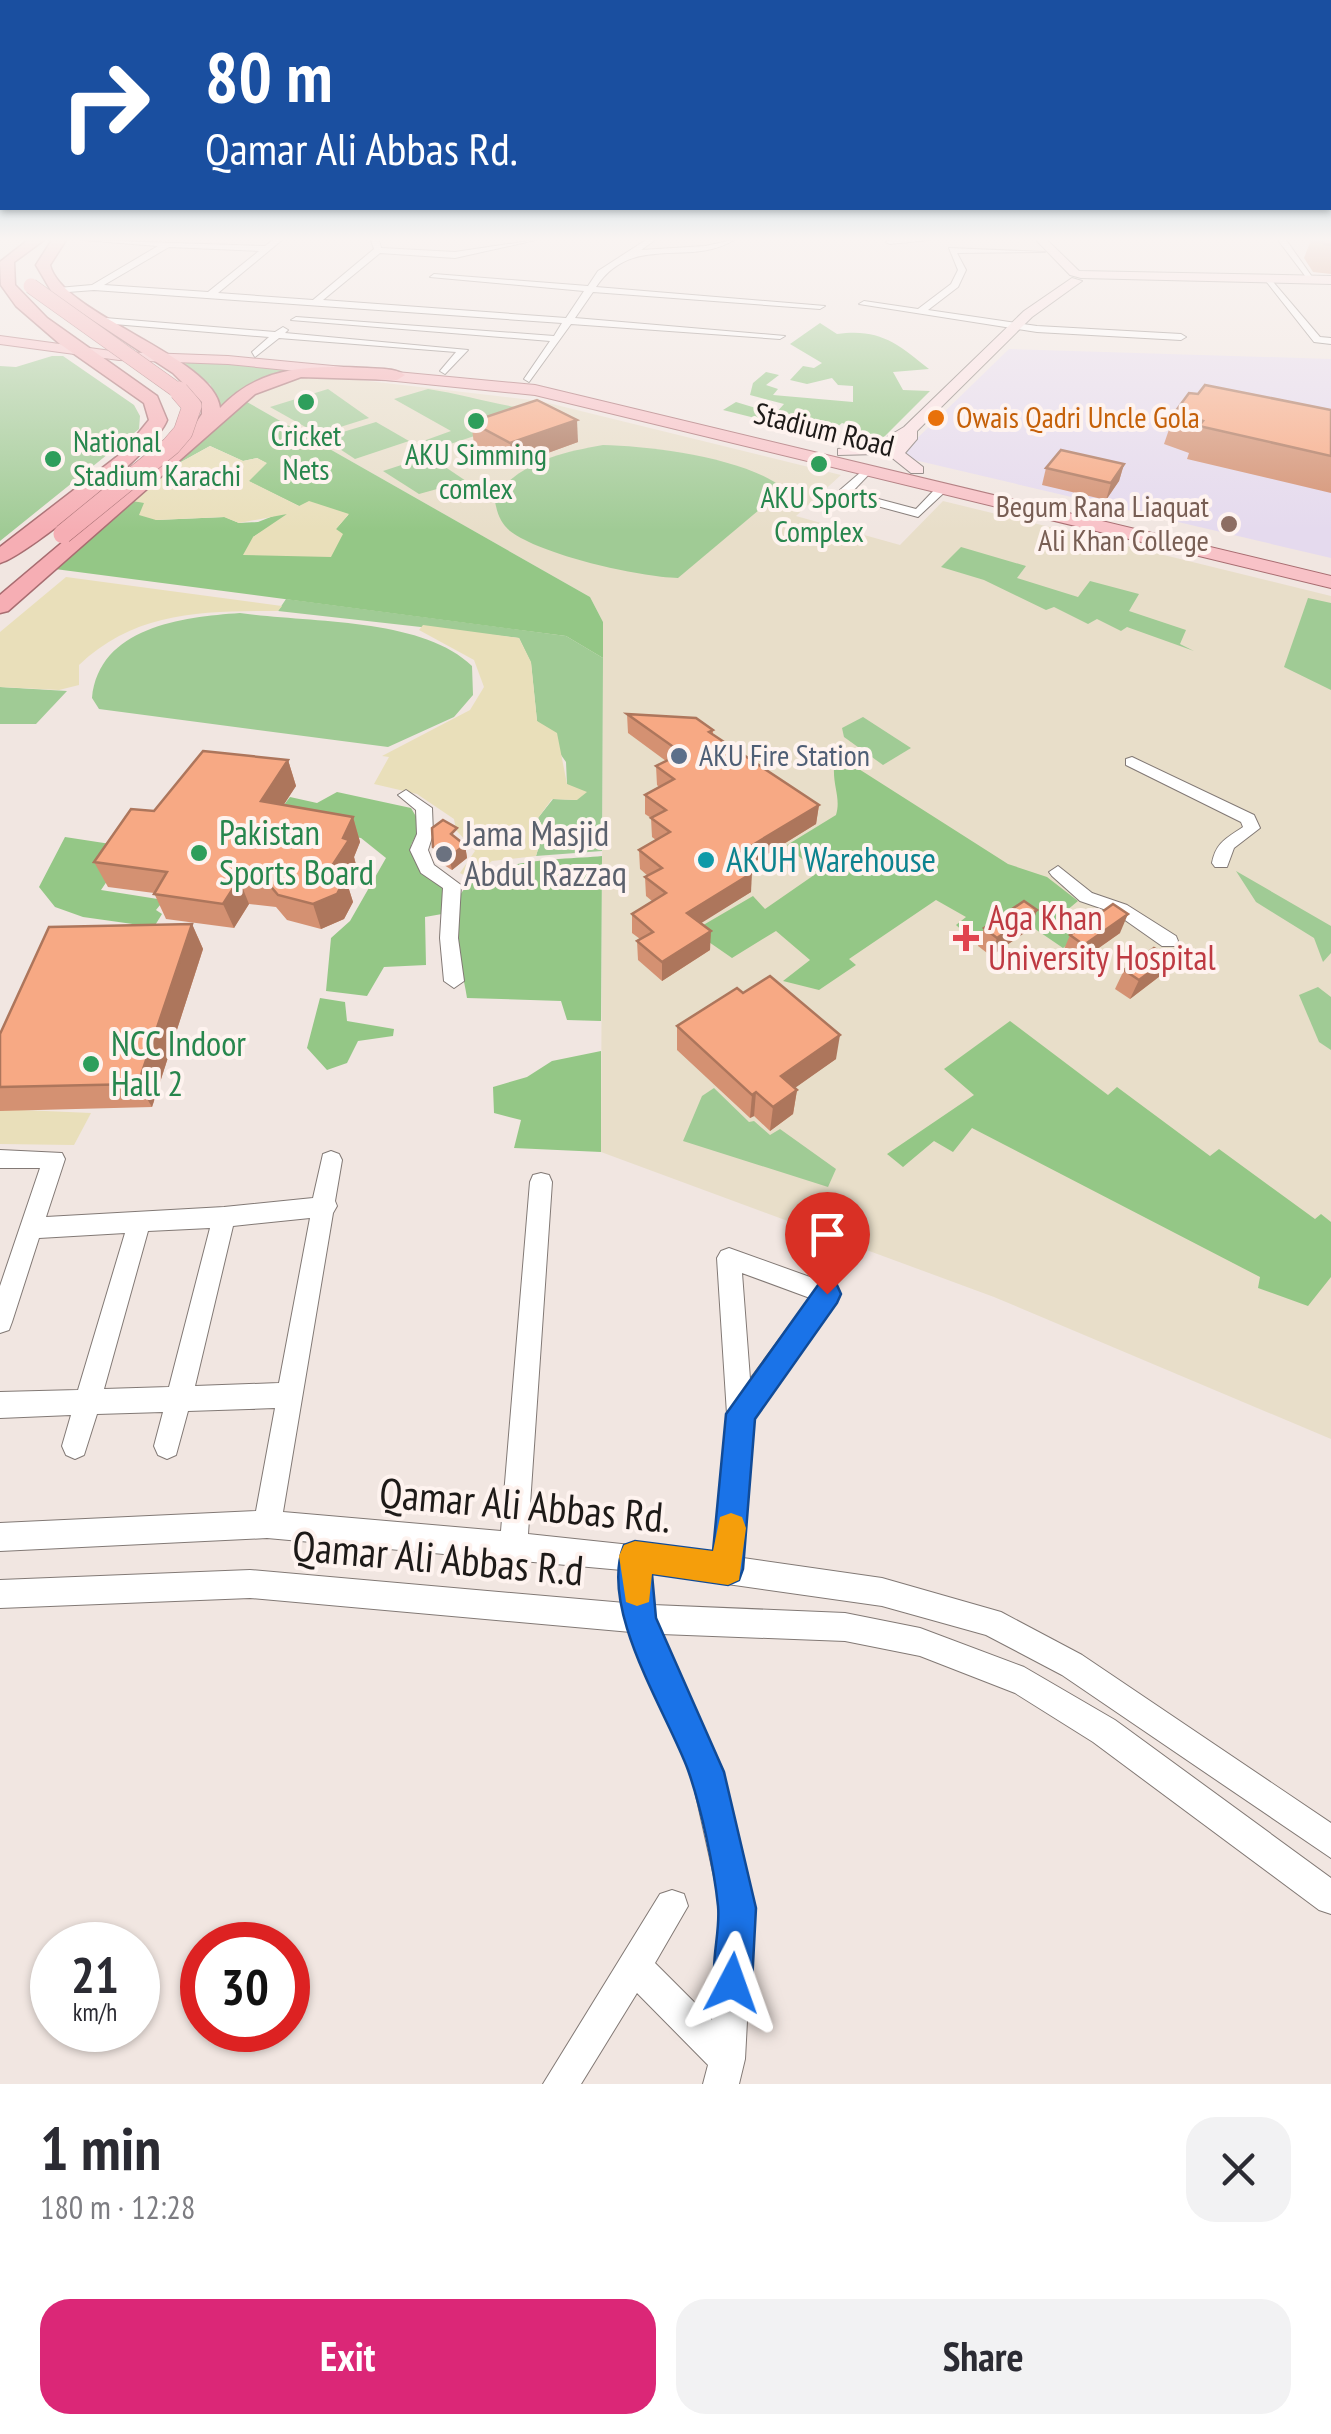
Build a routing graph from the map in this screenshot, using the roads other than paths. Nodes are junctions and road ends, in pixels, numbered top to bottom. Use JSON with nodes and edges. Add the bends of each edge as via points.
{"nodes":[{"id":1,"x":18,"y":337,"type":"edge"},
{"id":2,"x":36,"y":337,"type":"edge"},
{"id":3,"x":64,"y":337,"type":"edge"},
{"id":4,"x":81,"y":337,"type":"edge"},
{"id":5,"x":100,"y":337,"type":"edge"},
{"id":6,"x":127,"y":337,"type":"edge"},
{"id":7,"x":274,"y":337,"type":"edge"},
{"id":8,"x":315,"y":337,"type":"edge"},
{"id":9,"x":373,"y":337,"type":"edge"},
{"id":10,"x":547,"y":337,"type":"edge"},
{"id":11,"x":1004,"y":337,"type":"edge"},
{"id":12,"x":558,"y":338,"type":"joint"},
{"id":13,"x":368,"y":342,"type":"junction"},
{"id":14,"x":68,"y":343,"type":"junction"},
{"id":15,"x":148,"y":353,"type":"junction"},
{"id":16,"x":255,"y":354,"type":"junction"},
{"id":17,"x":445,"y":371,"type":"junction"},
{"id":18,"x":397,"y":376,"type":"junction"},
{"id":19,"x":529,"y":379,"type":"junction"},
{"id":20,"x":151,"y":400,"type":"junction"},
{"id":21,"x":909,"y":430,"type":"junction"},
{"id":22,"x":193,"y":440,"type":"junction"},
{"id":23,"x":843,"y":452,"type":"junction"},
{"id":24,"x":868,"y":469,"type":"junction"},
{"id":25,"x":917,"y":470,"type":"junction"},
{"id":26,"x":943,"y":488,"type":"junction"},
{"id":27,"x":56,"y":533,"type":"junction"},
{"id":28,"x":0,"y":557,"type":"edge"},
{"id":29,"x":1331,"y":570,"type":"edge"},
{"id":30,"x":0,"y":573,"type":"edge"},
{"id":31,"x":1331,"y":582,"type":"edge"},
{"id":32,"x":0,"y":587,"type":"edge"},
{"id":33,"x":0,"y":606,"type":"edge"},
{"id":34,"x":1132,"y":762,"type":"dead end"},
{"id":35,"x":406,"y":795,"type":"dead end"},
{"id":36,"x":1221,"y":863,"type":"dead end"},
{"id":37,"x":1058,"y":872,"type":"dead end"},
{"id":38,"x":1169,"y":940,"type":"dead end"},
{"id":39,"x":454,"y":981,"type":"dead end"},
{"id":40,"x":0,"y":1158,"type":"edge"},
{"id":41,"x":331,"y":1160,"type":"dead end"},
{"id":42,"x":541,"y":1182,"type":"dead end"},
{"id":43,"x":326,"y":1206,"type":"junction"},
{"id":44,"x":224,"y":1217,"type":"junction"},
{"id":45,"x":140,"y":1222,"type":"junction"},
{"id":46,"x":32,"y":1228,"type":"junction"},
{"id":47,"x":0,"y":1322,"type":"edge"},
{"id":48,"x":290,"y":1394,"type":"junction"},
{"id":49,"x":177,"y":1399,"type":"junction"},
{"id":50,"x":91,"y":1402,"type":"junction"},
{"id":51,"x":0,"y":1405,"type":"edge"},
{"id":52,"x":740,"y":1414,"type":"junction"},
{"id":53,"x":76,"y":1446,"type":"dead end"},
{"id":54,"x":167,"y":1446,"type":"dead end"},
{"id":55,"x":267,"y":1524,"type":"junction"},
{"id":56,"x":0,"y":1536,"type":"edge"},
{"id":57,"x":514,"y":1546,"type":"junction"},
{"id":58,"x":635,"y":1556,"type":"junction"},
{"id":59,"x":728,"y":1569,"type":"junction"},
{"id":60,"x":0,"y":1594,"type":"edge"},
{"id":61,"x":640,"y":1620,"type":"junction"},
{"id":62,"x":1331,"y":1842,"type":"edge"},
{"id":63,"x":1331,"y":1898,"type":"edge"},
{"id":64,"x":672,"y":1906,"type":"dead end"},
{"id":65,"x":635,"y":1967,"type":"junction"},
{"id":66,"x":724,"y":2072,"type":"edge"},
{"id":67,"x":560,"y":2084,"type":"edge"}],
"edges":[{"from":1,"to":14,"type":"main road","name":"Stadium Road"},
{"from":2,"to":14,"type":"main road","name":"Stadium Road"},
{"from":3,"to":14,"type":"highway"},
{"from":4,"to":14,"type":"main road"},
{"from":5,"to":27,"type":"highway","bridge":true,"via":[[162,388],[177,418],[158,444]]},
{"from":6,"to":15,"type":"highway"},
{"from":7,"to":16,"type":"street"},
{"from":8,"to":13,"type":"street"},
{"from":9,"to":13,"type":"street"},
{"from":10,"to":12,"type":"street"},
{"from":11,"to":21,"type":"main road"},
{"from":12,"to":19,"type":"street"},
{"from":13,"to":17,"type":"street","via":[[463,350]]},
{"from":14,"to":15,"type":"main road","name":"Stadium Road"},
{"from":14,"to":20,"type":"highway"},
{"from":15,"to":16,"type":"main road","name":"Stadium Road"},
{"from":15,"to":18,"type":"main road","name":"Stadium Road"},
{"from":15,"to":20,"type":"main road","via":[[122,366]]},
{"from":15,"to":22,"type":"highway","via":[[210,401],[211,414]]},
{"from":16,"to":17,"type":"main road","name":"Stadium Road"},
{"from":17,"to":19,"type":"main road","name":"Stadium Road"},
{"from":18,"to":22,"type":"highway","via":[[316,372],[277,378],[248,390]]},
{"from":18,"to":24,"type":"main road","name":"Stadium Road","via":[[534,390]]},
{"from":19,"to":23,"type":"main road","name":"Stadium Road"},
{"from":20,"to":28,"type":"highway","via":[[158,412],[149,438]]},
{"from":21,"to":23,"type":"main road","via":[[878,448]]},
{"from":21,"to":25,"type":"main road","via":[[896,454]]},
{"from":22,"to":33,"type":"highway"},
{"from":23,"to":25,"type":"main road","name":"Stadium Road"},
{"from":24,"to":26,"type":"main road","name":"Stadium Road"},
{"from":24,"to":26,"type":"street","via":[[844,493],[918,513]]},
{"from":25,"to":29,"type":"main road","name":"Stadium Road"},
{"from":26,"to":31,"type":"main road","name":"Stadium Road"},
{"from":27,"to":30,"type":"highway"},
{"from":27,"to":32,"type":"highway"},
{"from":34,"to":36,"type":"street","via":[[1248,819],[1252,828],[1230,838]]},
{"from":35,"to":39,"type":"street","via":[[424,808],[419,850],[427,869],[452,884]]},
{"from":37,"to":38,"type":"street","via":[[1086,897],[1121,909]]},
{"from":40,"to":46,"type":"street","via":[[54,1159]]},
{"from":41,"to":43,"type":"street"},
{"from":42,"to":57,"type":"street"},
{"from":43,"to":44,"type":"street"},
{"from":43,"to":48,"type":"street"},
{"from":44,"to":45,"type":"street"},
{"from":44,"to":49,"type":"street"},
{"from":45,"to":46,"type":"street"},
{"from":45,"to":50,"type":"street"},
{"from":46,"to":47,"type":"street"},
{"from":48,"to":49,"type":"street"},
{"from":48,"to":55,"type":"street"},
{"from":49,"to":50,"type":"street"},
{"from":49,"to":54,"type":"street"},
{"from":50,"to":51,"type":"street"},
{"from":50,"to":53,"type":"street"},
{"from":52,"to":52,"type":"street","via":[[738,1375],[729,1258],[827,1294]]},
{"from":52,"to":59,"type":"street"},
{"from":55,"to":56,"type":"street","name":"Qamar Ali Abbas Rd."},
{"from":55,"to":57,"type":"street","name":"Qamar Ali Abbas Rd."},
{"from":57,"to":58,"type":"street","name":"Qamar Ali Abbas Rd."},
{"from":58,"to":59,"type":"street","name":"Qamar Ali Abbas Rd."},
{"from":58,"to":61,"type":"street"},
{"from":59,"to":62,"type":"street","name":"Qamar Ali Abbas Rd.","via":[[882,1592],[991,1622],[1072,1665]]},
{"from":60,"to":61,"type":"street","name":"Qamar Ali Abbas R.d","via":[[250,1584]]},
{"from":61,"to":63,"type":"street","name":"Qamar Ali Abbas R.d","via":[[844,1627],[977,1660],[1104,1731]]},
{"from":61,"to":66,"type":"street","via":[[706,1772],[737,1908]]},
{"from":64,"to":65,"type":"street"},
{"from":65,"to":66,"type":"street"},
{"from":65,"to":67,"type":"street"}]}
